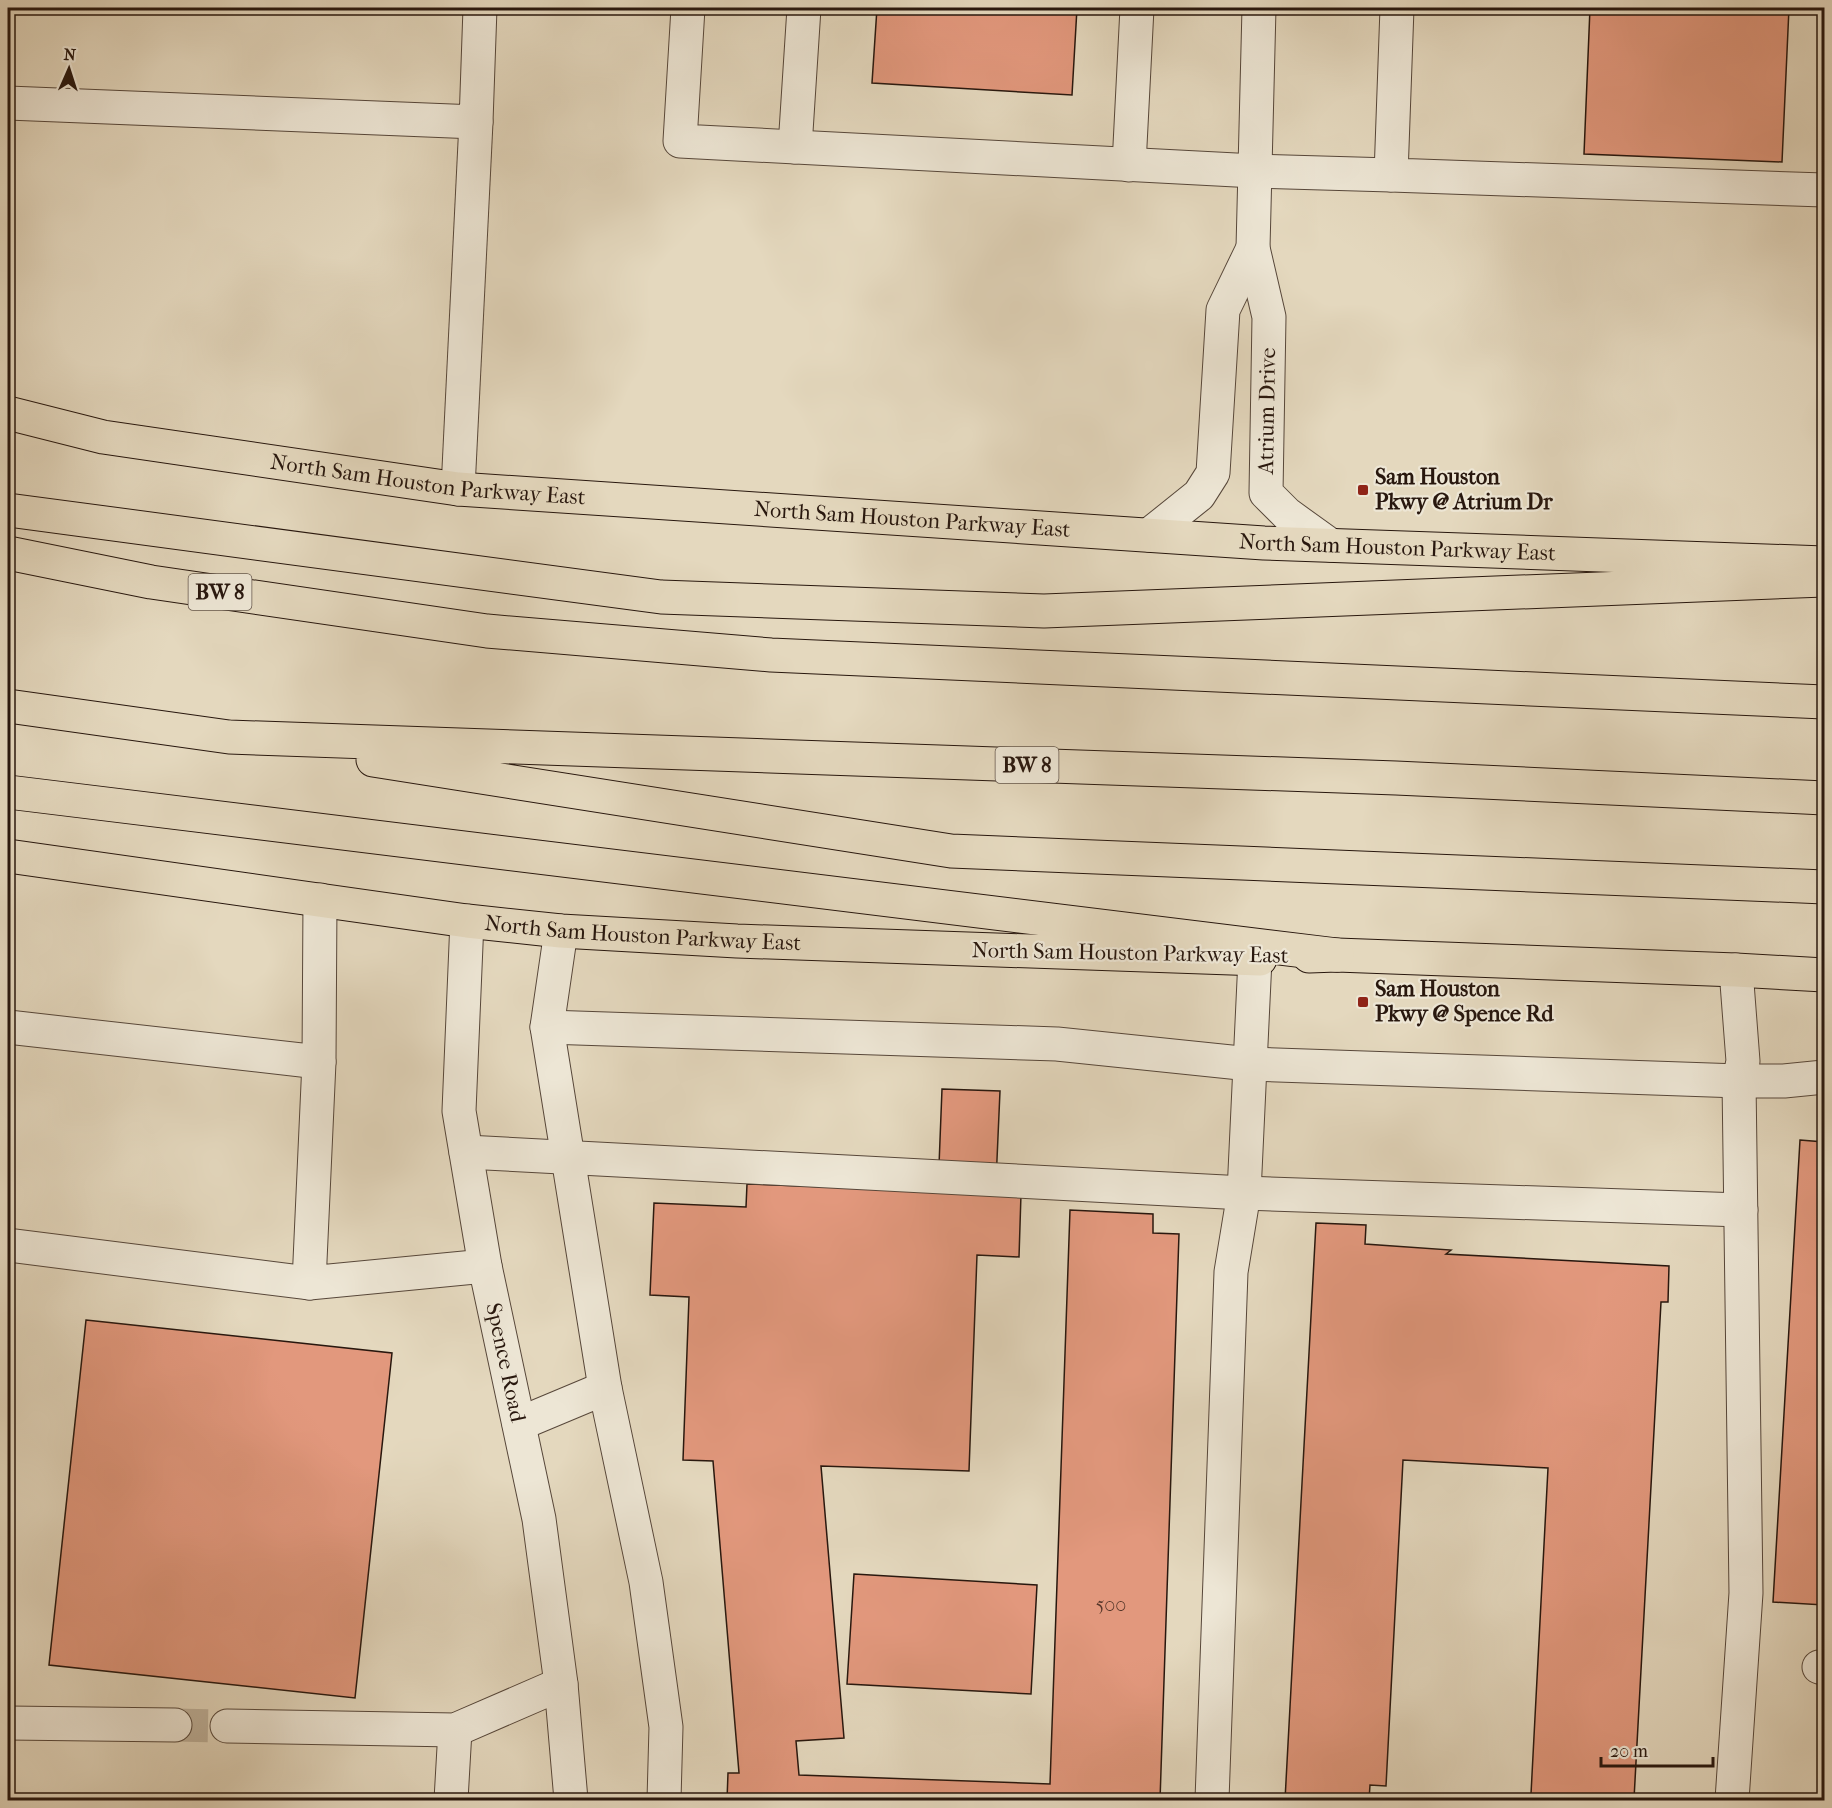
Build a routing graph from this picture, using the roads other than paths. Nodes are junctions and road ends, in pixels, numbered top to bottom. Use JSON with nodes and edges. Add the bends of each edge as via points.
{"nodes":[{"id":1,"x":480,"y":8,"type":"edge"},
{"id":2,"x":688,"y":8,"type":"edge"},
{"id":3,"x":804,"y":8,"type":"edge"},
{"id":4,"x":1137,"y":8,"type":"edge"},
{"id":5,"x":1259,"y":8,"type":"edge"},
{"id":6,"x":1397,"y":8,"type":"edge"},
{"id":7,"x":8,"y":103,"type":"edge"},
{"id":8,"x":476,"y":122,"type":"junction"},
{"id":9,"x":795,"y":147,"type":"junction"},
{"id":10,"x":1129,"y":165,"type":"junction"},
{"id":11,"x":1255,"y":171,"type":"junction"},
{"id":12,"x":1390,"y":175,"type":"junction"},
{"id":13,"x":1824,"y":190,"type":"edge"},
{"id":14,"x":1253,"y":248,"type":"junction"},
{"id":15,"x":8,"y":414,"type":"edge"},
{"id":16,"x":458,"y":489,"type":"junction"},
{"id":17,"x":8,"y":510,"type":"edge"},
{"id":18,"x":1149,"y":535,"type":"junction"},
{"id":19,"x":1330,"y":545,"type":"junction"},
{"id":20,"x":8,"y":553,"type":"edge"},
{"id":21,"x":1824,"y":563,"type":"edge"},
{"id":22,"x":1824,"y":580,"type":"edge"},
{"id":23,"x":1824,"y":702,"type":"edge"},
{"id":24,"x":8,"y":706,"type":"edge"},
{"id":25,"x":229,"y":737,"type":"junction"},
{"id":26,"x":8,"y":792,"type":"edge"},
{"id":27,"x":1824,"y":798,"type":"edge"},
{"id":28,"x":8,"y":856,"type":"edge"},
{"id":29,"x":1824,"y":887,"type":"edge"},
{"id":30,"x":320,"y":900,"type":"junction"},
{"id":31,"x":467,"y":921,"type":"junction"},
{"id":32,"x":561,"y":931,"type":"junction"},
{"id":33,"x":1337,"y":955,"type":"junction"},
{"id":34,"x":1255,"y":959,"type":"junction"},
{"id":35,"x":1736,"y":970,"type":"junction"},
{"id":36,"x":1824,"y":975,"type":"edge"},
{"id":37,"x":8,"y":1027,"type":"edge"},
{"id":38,"x":547,"y":1028,"type":"junction"},
{"id":39,"x":320,"y":1062,"type":"junction"},
{"id":40,"x":1250,"y":1064,"type":"junction"},
{"id":41,"x":1824,"y":1077,"type":"edge"},
{"id":42,"x":1739,"y":1081,"type":"junction"},
{"id":43,"x":466,"y":1152,"type":"junction"},
{"id":44,"x":568,"y":1157,"type":"junction"},
{"id":45,"x":1244,"y":1193,"type":"junction"},
{"id":46,"x":1741,"y":1210,"type":"junction"},
{"id":47,"x":8,"y":1245,"type":"edge"},
{"id":48,"x":485,"y":1266,"type":"junction"},
{"id":49,"x":309,"y":1283,"type":"junction"},
{"id":50,"x":605,"y":1388,"type":"junction"},
{"id":51,"x":519,"y":1424,"type":"junction"},
{"id":52,"x":561,"y":1684,"type":"junction"},
{"id":53,"x":8,"y":1723,"type":"edge"},
{"id":54,"x":175,"y":1725,"type":"tunnel mouth"},
{"id":55,"x":227,"y":1726,"type":"tunnel mouth"},
{"id":56,"x":455,"y":1730,"type":"junction"},
{"id":57,"x":451,"y":1800,"type":"edge"},
{"id":58,"x":572,"y":1800,"type":"edge"},
{"id":59,"x":664,"y":1800,"type":"edge"},
{"id":60,"x":1212,"y":1800,"type":"edge"},
{"id":61,"x":1732,"y":1800,"type":"edge"}],
"edges":[{"from":1,"to":8,"type":"street"},
{"from":2,"to":9,"type":"street","via":[[680,141]]},
{"from":3,"to":9,"type":"street"},
{"from":4,"to":10,"type":"street"},
{"from":5,"to":11,"type":"street","name":"Atrium Drive"},
{"from":6,"to":12,"type":"street"},
{"from":7,"to":8,"type":"street"},
{"from":8,"to":16,"type":"street"},
{"from":9,"to":10,"type":"street"},
{"from":10,"to":11,"type":"street"},
{"from":11,"to":12,"type":"street"},
{"from":11,"to":14,"type":"street","name":"Atrium Drive"},
{"from":12,"to":13,"type":"street"},
{"from":14,"to":18,"type":"street","name":"Atrium Drive","via":[[1223,310],[1213,473],[1199,495]]},
{"from":14,"to":19,"type":"street","name":"Atrium Drive","via":[[1269,317],[1266,493],[1287,514]]},
{"from":15,"to":16,"type":"main road","name":"North Sam Houston Parkway East","via":[[103,437]]},
{"from":16,"to":18,"type":"main road","name":"North Sam Houston Parkway East"},
{"from":17,"to":22,"type":"main road","via":[[662,597],[1044,611]]},
{"from":18,"to":19,"type":"main road","name":"North Sam Houston Parkway East"},
{"from":19,"to":21,"type":"main road","name":"North Sam Houston Parkway East"},
{"from":20,"to":23,"type":"main road","number":"BW 8","via":[[151,582],[487,631],[759,654]]},
{"from":24,"to":25,"type":"main road","number":"BW 8"},
{"from":25,"to":27,"type":"main road","number":"BW 8","via":[[1396,777]]},
{"from":25,"to":29,"type":"main road","via":[[951,851]]},
{"from":26,"to":33,"type":"main road"},
{"from":28,"to":30,"type":"main road","name":"North Sam Houston Parkway East"},
{"from":30,"to":31,"type":"main road","name":"North Sam Houston Parkway East"},
{"from":30,"to":39,"type":"street"},
{"from":31,"to":32,"type":"main road","name":"North Sam Houston Parkway East"},
{"from":31,"to":43,"type":"street","name":"Spence Road","via":[[459,1111]]},
{"from":32,"to":34,"type":"main road","name":"North Sam Houston Parkway East"},
{"from":32,"to":38,"type":"street"},
{"from":33,"to":34,"type":"main road","name":"North Sam Houston Parkway East"},
{"from":33,"to":35,"type":"main road","name":"North Sam Houston Parkway East"},
{"from":34,"to":40,"type":"street"},
{"from":35,"to":36,"type":"main road","name":"North Sam Houston Parkway East"},
{"from":35,"to":42,"type":"street","via":[[1743,1061]]},
{"from":37,"to":39,"type":"street"},
{"from":38,"to":40,"type":"street","via":[[1057,1044]]},
{"from":38,"to":44,"type":"street"},
{"from":39,"to":49,"type":"street"},
{"from":40,"to":42,"type":"street"},
{"from":40,"to":45,"type":"street"},
{"from":41,"to":42,"type":"street"},
{"from":42,"to":46,"type":"street"},
{"from":43,"to":44,"type":"street"},
{"from":43,"to":48,"type":"street","name":"Spence Road"},
{"from":44,"to":45,"type":"street"},
{"from":44,"to":50,"type":"street"},
{"from":45,"to":46,"type":"street"},
{"from":45,"to":60,"type":"street","via":[[1231,1272]]},
{"from":46,"to":61,"type":"street","via":[[1746,1593]]},
{"from":47,"to":49,"type":"street"},
{"from":48,"to":49,"type":"street"},
{"from":48,"to":51,"type":"street","name":"Spence Road"},
{"from":50,"to":51,"type":"street"},
{"from":50,"to":59,"type":"street","via":[[646,1582],[666,1727]]},
{"from":51,"to":52,"type":"street","name":"Spence Road","via":[[539,1519]]},
{"from":52,"to":56,"type":"street"},
{"from":52,"to":58,"type":"street","name":"Spence Road"},
{"from":53,"to":54,"type":"street"},
{"from":55,"to":56,"type":"street"},
{"from":56,"to":57,"type":"street"}]}
